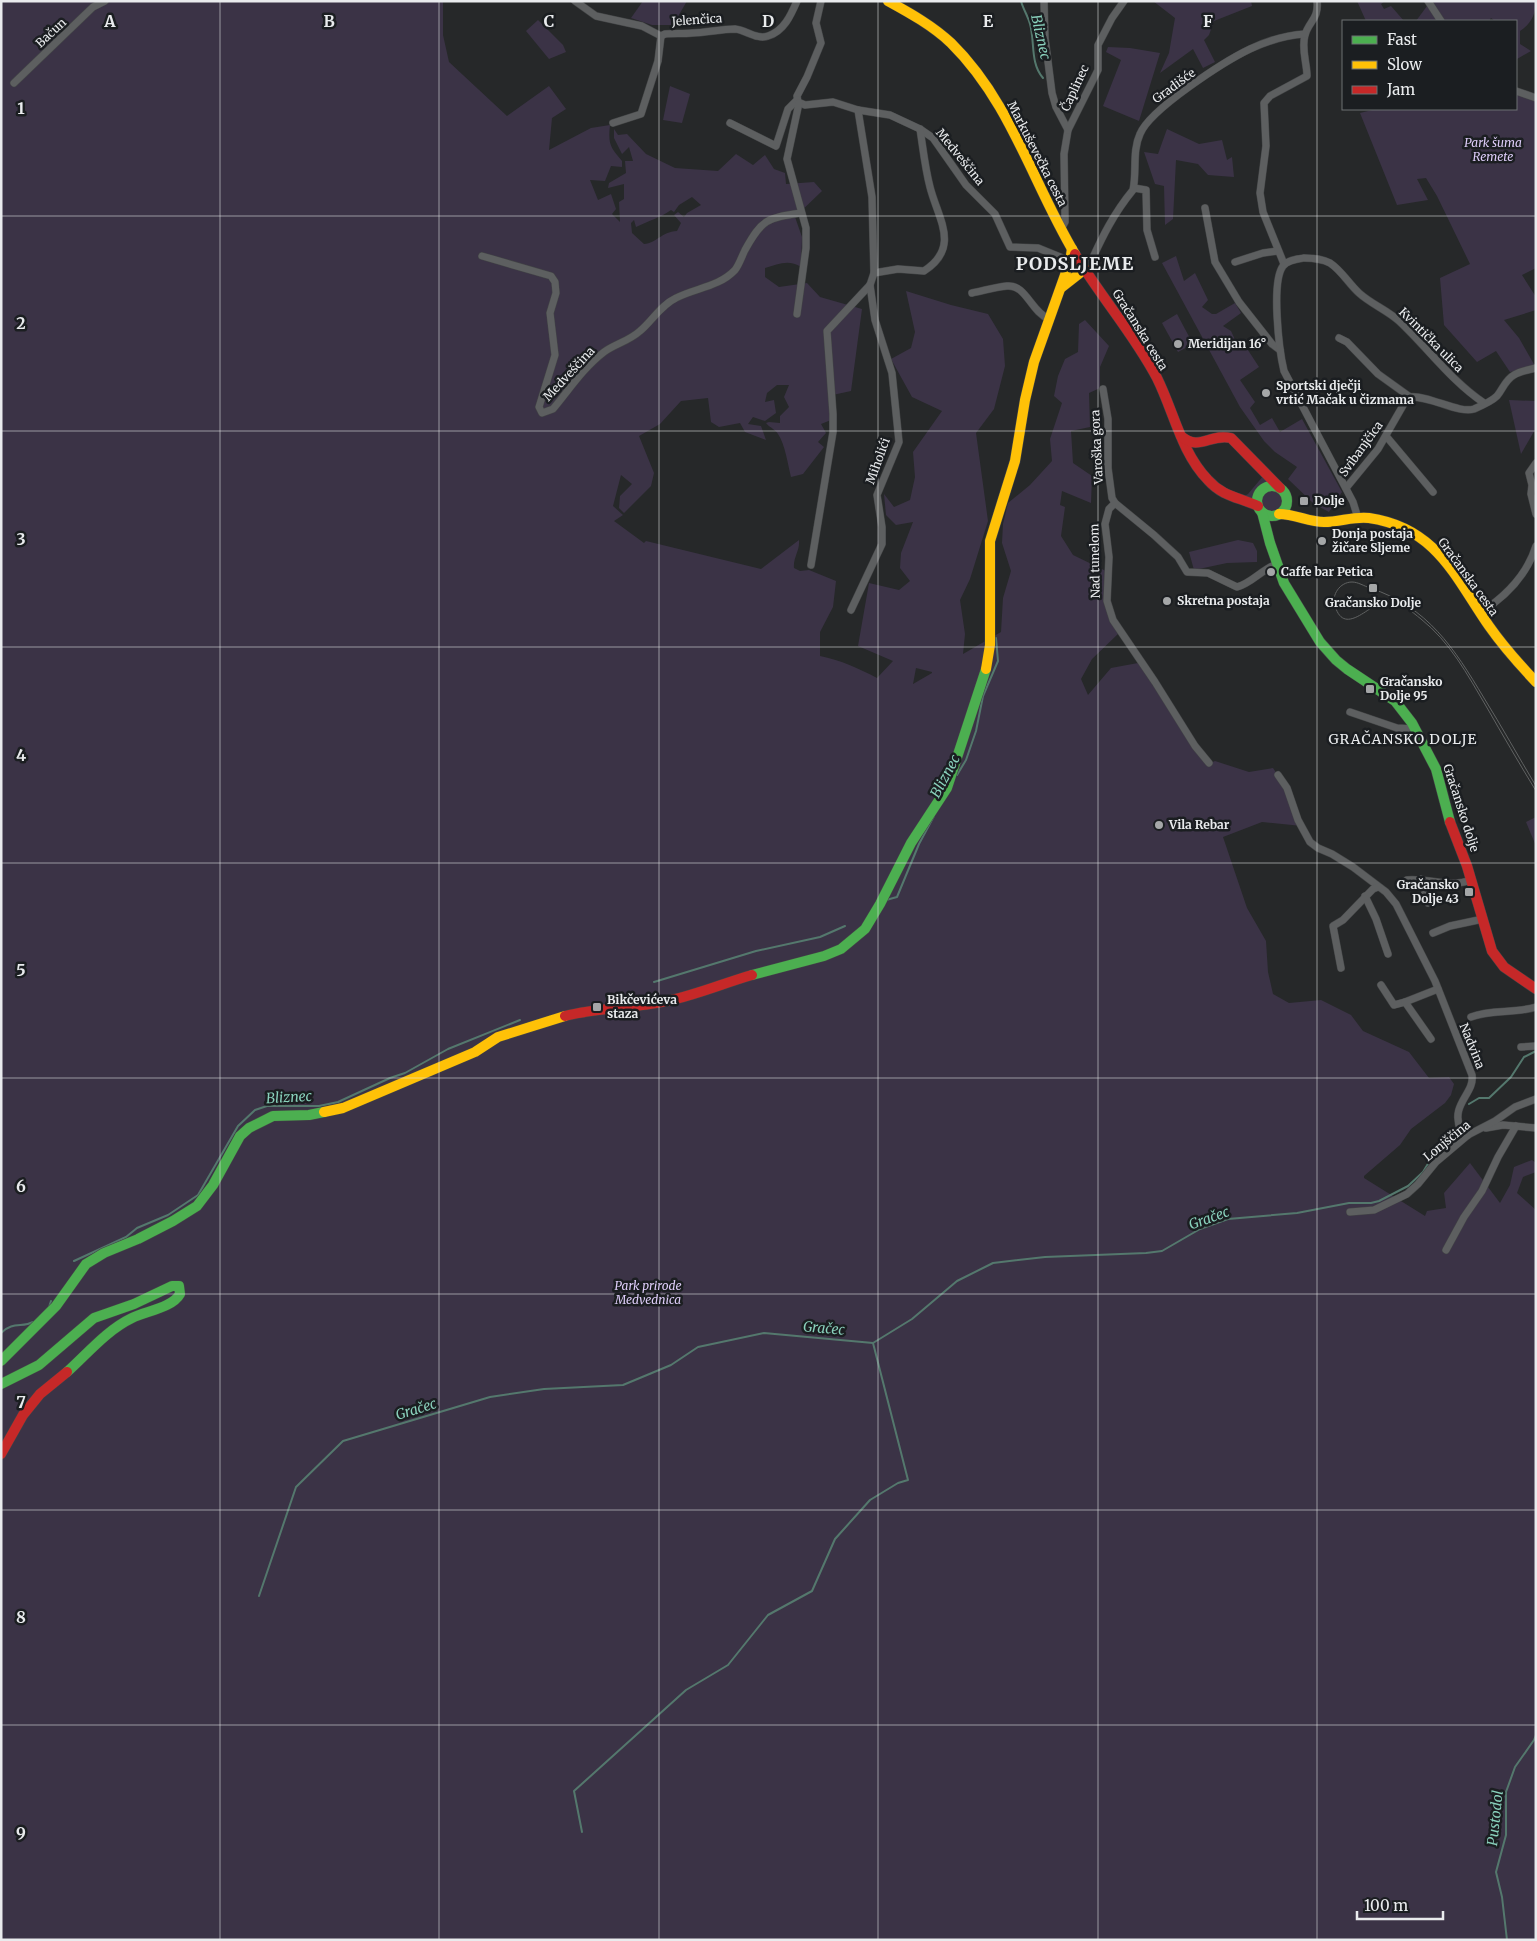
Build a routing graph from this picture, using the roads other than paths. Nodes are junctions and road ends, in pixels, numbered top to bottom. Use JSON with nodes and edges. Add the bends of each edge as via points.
{"nodes":[{"id":1,"x":105,"y":1,"type":"edge"},
{"id":2,"x":575,"y":1,"type":"edge"},
{"id":3,"x":797,"y":1,"type":"edge"},
{"id":4,"x":821,"y":1,"type":"edge"},
{"id":5,"x":888,"y":1,"type":"edge"},
{"id":6,"x":1044,"y":1,"type":"edge"},
{"id":7,"x":1124,"y":1,"type":"edge"},
{"id":8,"x":1318,"y":1,"type":"edge"},
{"id":9,"x":1428,"y":1,"type":"edge"},
{"id":10,"x":897,"y":4,"type":"edge"},
{"id":11,"x":1440,"y":20,"type":"edge"},
{"id":12,"x":1305,"y":34,"type":"junction"},
{"id":13,"x":661,"y":36,"type":"junction"},
{"id":14,"x":14,"y":83,"type":"dead end"},
{"id":15,"x":1517,"y":91,"type":"edge"},
{"id":16,"x":1536,"y":98,"type":"edge"},
{"id":17,"x":798,"y":102,"type":"junction"},
{"id":18,"x":858,"y":110,"type":"junction"},
{"id":19,"x":613,"y":123,"type":"dead end"},
{"id":20,"x":730,"y":123,"type":"dead end"},
{"id":21,"x":920,"y":129,"type":"junction"},
{"id":22,"x":1068,"y":130,"type":"junction"},
{"id":23,"x":1134,"y":188,"type":"junction"},
{"id":24,"x":1205,"y":208,"type":"dead end"},
{"id":25,"x":801,"y":213,"type":"junction"},
{"id":26,"x":1061,"y":228,"type":"junction"},
{"id":27,"x":1072,"y":249,"type":"junction"},
{"id":28,"x":1278,"y":251,"type":"junction"},
{"id":29,"x":482,"y":256,"type":"dead end"},
{"id":30,"x":1155,"y":257,"type":"dead end"},
{"id":31,"x":1070,"y":261,"type":"junction"},
{"id":32,"x":1235,"y":262,"type":"dead end"},
{"id":33,"x":1284,"y":264,"type":"junction"},
{"id":34,"x":1085,"y":269,"type":"junction"},
{"id":35,"x":874,"y":273,"type":"junction"},
{"id":36,"x":870,"y":285,"type":"junction"},
{"id":37,"x":1060,"y":290,"type":"junction"},
{"id":38,"x":972,"y":293,"type":"dead end"},
{"id":39,"x":797,"y":314,"type":"dead end"},
{"id":40,"x":1049,"y":319,"type":"junction"},
{"id":41,"x":1340,"y":338,"type":"dead end"},
{"id":42,"x":1280,"y":350,"type":"junction"},
{"id":43,"x":1536,"y":368,"type":"edge"},
{"id":44,"x":1103,"y":389,"type":"dead end"},
{"id":45,"x":1410,"y":397,"type":"junction"},
{"id":46,"x":1484,"y":403,"type":"junction"},
{"id":47,"x":1180,"y":436,"type":"junction"},
{"id":48,"x":1386,"y":436,"type":"junction"},
{"id":49,"x":1198,"y":444,"type":"junction"},
{"id":50,"x":1190,"y":457,"type":"junction"},
{"id":51,"x":1536,"y":463,"type":"edge"},
{"id":52,"x":1280,"y":488,"type":"junction"},
{"id":53,"x":1346,"y":488,"type":"junction"},
{"id":54,"x":1433,"y":492,"type":"dead end"},
{"id":55,"x":1287,"y":501,"type":"junction"},
{"id":56,"x":1115,"y":502,"type":"junction"},
{"id":57,"x":1260,"y":509,"type":"junction"},
{"id":58,"x":1536,"y":514,"type":"edge"},
{"id":59,"x":1277,"y":515,"type":"junction"},
{"id":60,"x":1302,"y":516,"type":"junction"},
{"id":61,"x":1358,"y":518,"type":"junction"},
{"id":62,"x":1268,"y":534,"type":"junction"},
{"id":63,"x":1536,"y":546,"type":"edge"},
{"id":64,"x":1277,"y":564,"type":"junction"},
{"id":65,"x":811,"y":565,"type":"dead end"},
{"id":66,"x":851,"y":610,"type":"dead end"},
{"id":67,"x":1480,"y":613,"type":"junction"},
{"id":68,"x":1536,"y":682,"type":"edge"},
{"id":69,"x":1350,"y":712,"type":"dead end"},
{"id":70,"x":1416,"y":728,"type":"junction"},
{"id":71,"x":1209,"y":763,"type":"dead end"},
{"id":72,"x":1278,"y":775,"type":"dead end"},
{"id":73,"x":1421,"y":879,"type":"junction"},
{"id":74,"x":1407,"y":880,"type":"dead end"},
{"id":75,"x":1471,"y":880,"type":"junction"},
{"id":76,"x":1378,"y":887,"type":"junction"},
{"id":77,"x":1365,"y":896,"type":"junction"},
{"id":78,"x":1428,"y":904,"type":"dead end"},
{"id":79,"x":1483,"y":919,"type":"junction"},
{"id":80,"x":1434,"y":933,"type":"dead end"},
{"id":81,"x":1388,"y":954,"type":"dead end"},
{"id":82,"x":1341,"y":968,"type":"dead end"},
{"id":83,"x":1381,"y":985,"type":"dead end"},
{"id":84,"x":1438,"y":989,"type":"junction"},
{"id":85,"x":1536,"y":989,"type":"edge"},
{"id":86,"x":1405,"y":1002,"type":"junction"},
{"id":87,"x":1536,"y":1007,"type":"edge"},
{"id":88,"x":1471,"y":1017,"type":"dead end"},
{"id":89,"x":1431,"y":1039,"type":"dead end"},
{"id":90,"x":1536,"y":1046,"type":"edge"},
{"id":91,"x":1522,"y":1047,"type":"dead end"},
{"id":92,"x":1536,"y":1099,"type":"edge"},
{"id":93,"x":1516,"y":1126,"type":"junction"},
{"id":94,"x":1536,"y":1128,"type":"edge"},
{"id":95,"x":1479,"y":1130,"type":"junction"},
{"id":96,"x":1468,"y":1135,"type":"junction"},
{"id":97,"x":1350,"y":1212,"type":"dead end"},
{"id":98,"x":1446,"y":1250,"type":"dead end"},
{"id":99,"x":1,"y":1361,"type":"edge"},
{"id":100,"x":1,"y":1384,"type":"edge"},
{"id":101,"x":1,"y":1454,"type":"edge"}],
"edges":[{"from":1,"to":14,"type":"street","name":"Bačun","via":[[93,7]]},
{"from":2,"to":13,"type":"street","via":[[596,16],[642,26]]},
{"from":3,"to":13,"type":"street","name":"Jelenčica","via":[[788,20],[768,36],[734,29]]},
{"from":4,"to":17,"type":"street","via":[[816,22],[822,43],[797,96]]},
{"from":5,"to":10,"type":"main road","name":"Markuševečka cesta"},
{"from":6,"to":22,"type":"street","via":[[1052,92]]},
{"from":7,"to":22,"type":"street","name":"Čaplinec","via":[[1098,45],[1098,70]]},
{"from":8,"to":12,"type":"street","via":[[1316,17]]},
{"from":9,"to":11,"type":"street"},
{"from":10,"to":26,"type":"main road","name":"Markuševečka cesta","via":[[952,44],[975,71],[1006,117]]},
{"from":12,"to":23,"type":"street","name":"Gradišće","via":[[1251,48],[1158,110],[1140,134],[1134,162]]},
{"from":12,"to":28,"type":"street","via":[[1307,76],[1270,96],[1264,104],[1266,146],[1260,193],[1263,212]]},
{"from":13,"to":19,"type":"street","name":"Jelenčica","via":[[658,61],[641,114]]},
{"from":15,"to":16,"type":"street"},
{"from":17,"to":18,"type":"street","name":"Medveščina","via":[[805,105],[833,102]]},
{"from":17,"to":20,"type":"street","via":[[788,108],[776,146]]},
{"from":17,"to":25,"type":"street","via":[[787,159]]},
{"from":18,"to":21,"type":"street","name":"Medveščina","via":[[890,115]]},
{"from":18,"to":35,"type":"street","name":"Miholići","via":[[872,197]]},
{"from":21,"to":31,"type":"street","name":"Medveščina","via":[[933,138],[966,185],[995,214],[1010,247],[1038,248]]},
{"from":21,"to":35,"type":"street","name":"Medveščina","via":[[930,187],[945,233],[940,258],[924,271],[898,269]]},
{"from":22,"to":26,"type":"street","name":"Čaplinec","via":[[1064,154],[1066,218]]},
{"from":23,"to":30,"type":"street","via":[[1146,190],[1146,230]]},
{"from":23,"to":34,"type":"street","via":[[1109,223]]},
{"from":24,"to":42,"type":"street","via":[[1215,262],[1239,302]]},
{"from":25,"to":29,"type":"street","name":"Medveščina","via":[[765,222],[757,229],[735,270],[713,285],[676,298],[626,342],[605,351],[553,410],[546,412],[539,407],[555,355],[550,313],[556,293],[555,282],[551,276]]},
{"from":25,"to":39,"type":"street","via":[[806,228],[806,248]]},
{"from":26,"to":27,"type":"main road","name":"Markuševečka cesta"},
{"from":27,"to":31,"type":"main road"},
{"from":27,"to":34,"type":"main road","name":"Markuševečka cesta"},
{"from":28,"to":32,"type":"street"},
{"from":28,"to":33,"type":"street"},
{"from":31,"to":37,"type":"main road"},
{"from":33,"to":42,"type":"street","via":[[1279,274],[1276,297]]},
{"from":33,"to":46,"type":"street","name":"Kvintička ulica","via":[[1307,258],[1330,263],[1359,293],[1398,320],[1458,382]]},
{"from":34,"to":37,"type":"main road"},
{"from":34,"to":47,"type":"main road","name":"Gračanska cesta","via":[[1156,379]]},
{"from":35,"to":36,"type":"street","name":"Miholići"},
{"from":36,"to":65,"type":"street","name":"Miholići","via":[[827,331],[833,432]]},
{"from":36,"to":66,"type":"street","name":"Miholići","via":[[875,320],[892,373],[899,442],[877,495],[882,544]]},
{"from":37,"to":40,"type":"main road"},
{"from":38,"to":40,"type":"street","via":[[1015,287],[1037,312]]},
{"from":40,"to":99,"type":"main road","via":[[1034,362],[1015,461],[990,540],[990,645],[985,672],[947,788],[911,842],[865,929],[841,949],[824,956],[668,1001],[578,1013],[544,1022],[498,1037],[475,1052],[343,1108],[317,1114],[273,1116],[261,1121],[240,1136],[213,1185],[197,1206],[86,1264],[56,1306]]},
{"from":41,"to":45,"type":"street","via":[[1378,374]]},
{"from":42,"to":53,"type":"street","via":[[1290,384]]},
{"from":43,"to":46,"type":"street","via":[[1512,375],[1497,396]]},
{"from":44,"to":56,"type":"street","name":"Varoška gora","via":[[1108,419],[1109,481]]},
{"from":45,"to":46,"type":"street","via":[[1465,410]]},
{"from":45,"to":48,"type":"street","name":"Svibanjčica"},
{"from":47,"to":49,"type":"main road","via":[[1187,443]]},
{"from":47,"to":50,"type":"main road","name":"Gračanska cesta"},
{"from":48,"to":53,"type":"street","name":"Svibanjčica"},
{"from":48,"to":54,"type":"street"},
{"from":49,"to":50,"type":"main road","via":[[1192,448]]},
{"from":49,"to":52,"type":"main road","via":[[1214,437],[1230,438]]},
{"from":50,"to":57,"type":"main road","name":"Gračanska cesta","via":[[1220,492]]},
{"from":51,"to":58,"type":"street","via":[[1529,473]]},
{"from":52,"to":55,"type":"main road"},
{"from":52,"to":57,"type":"main road","via":[[1262,489],[1258,496]]},
{"from":53,"to":61,"type":"street"},
{"from":55,"to":59,"type":"main road"},
{"from":55,"to":60,"type":"main road"},
{"from":56,"to":64,"type":"street","via":[[1178,557],[1187,572],[1208,573],[1237,587]]},
{"from":56,"to":71,"type":"street","name":"Nad tunelom","via":[[1109,509],[1105,524],[1110,616]]},
{"from":57,"to":59,"type":"main road","via":[[1267,515]]},
{"from":57,"to":62,"type":"main road","name":"Gračansko dolje"},
{"from":59,"to":60,"type":"main road","name":"Gračanska cesta"},
{"from":59,"to":62,"type":"main road","via":[[1270,519]]},
{"from":60,"to":61,"type":"main road","name":"Gračanska cesta","via":[[1322,522]]},
{"from":61,"to":67,"type":"main road","name":"Gračanska cesta","via":[[1393,523],[1424,540],[1444,561]]},
{"from":62,"to":64,"type":"main road","name":"Gračansko dolje"},
{"from":63,"to":67,"type":"street","via":[[1517,582]]},
{"from":64,"to":70,"type":"main road","name":"Gračansko dolje","via":[[1284,582],[1320,642],[1347,669],[1395,701]]},
{"from":67,"to":68,"type":"main road","name":"Gračanska cesta"},
{"from":69,"to":70,"type":"street","via":[[1397,728]]},
{"from":70,"to":75,"type":"main road","name":"Gračansko dolje","via":[[1436,769]]},
{"from":72,"to":76,"type":"street","name":"Nadvina","via":[[1287,788],[1310,842],[1346,862]]},
{"from":73,"to":74,"type":"street"},
{"from":73,"to":75,"type":"street","via":[[1451,883]]},
{"from":73,"to":78,"type":"street"},
{"from":75,"to":79,"type":"main road","name":"Gračansko dolje"},
{"from":76,"to":77,"type":"street"},
{"from":76,"to":84,"type":"street","name":"Nadvina","via":[[1396,904]]},
{"from":77,"to":81,"type":"street"},
{"from":77,"to":82,"type":"street","via":[[1334,926]]},
{"from":79,"to":80,"type":"street"},
{"from":79,"to":85,"type":"main road","name":"Gračansko dolje","via":[[1491,948],[1500,963]]},
{"from":83,"to":86,"type":"street","via":[[1394,1004]]},
{"from":84,"to":86,"type":"street"},
{"from":84,"to":96,"type":"street","name":"Nadvina","via":[[1472,1075],[1458,1116],[1461,1132]]},
{"from":86,"to":89,"type":"street"},
{"from":87,"to":88,"type":"street","via":[[1517,1012],[1486,1012]]},
{"from":90,"to":91,"type":"street"},
{"from":92,"to":95,"type":"street","name":"Lonjščina","via":[[1515,1107]]},
{"from":93,"to":94,"type":"street"},
{"from":93,"to":95,"type":"street"},
{"from":93,"to":98,"type":"street"},
{"from":95,"to":96,"type":"street","name":"Lonjščina"},
{"from":96,"to":97,"type":"street","name":"Lonjščina","via":[[1407,1194],[1374,1210]]},
{"from":100,"to":101,"type":"main road","via":[[39,1365],[94,1318],[179,1286],[178,1298],[116,1327],[40,1394],[22,1415]]}]}
